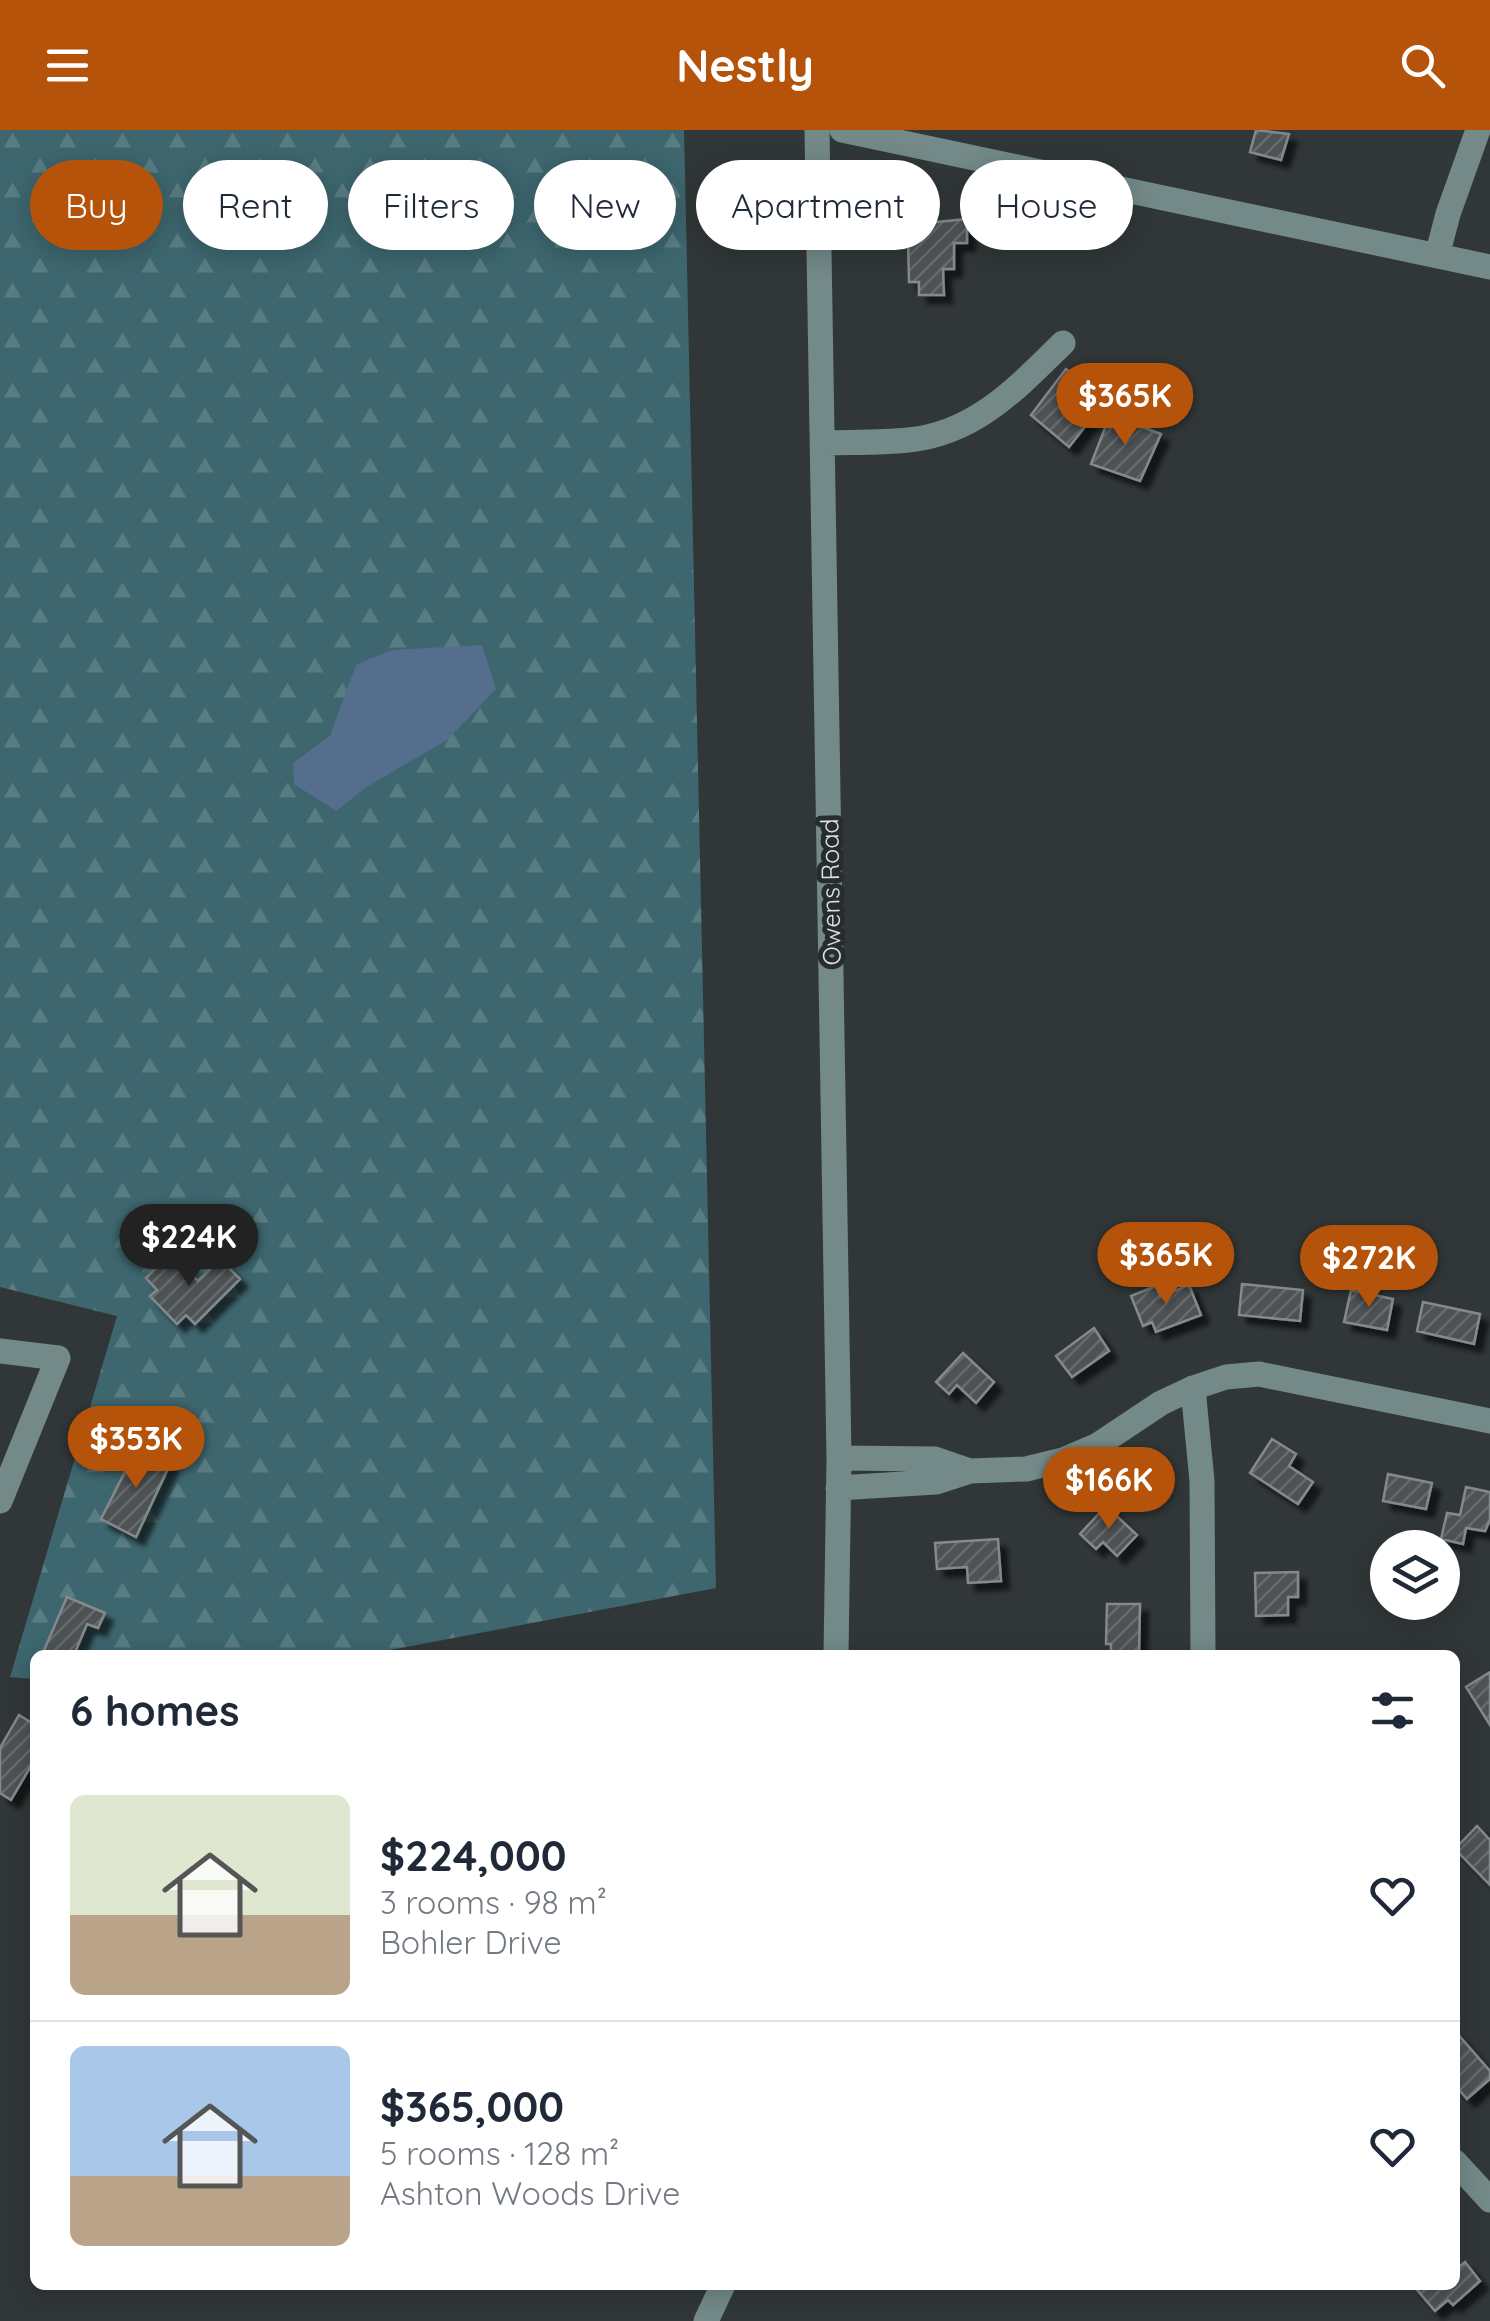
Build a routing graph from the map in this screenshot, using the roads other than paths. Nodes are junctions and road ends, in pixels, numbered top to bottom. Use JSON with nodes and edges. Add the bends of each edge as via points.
{"nodes":[{"id":1,"x":817,"y":130,"type":"edge"},
{"id":2,"x":842,"y":130,"type":"edge"},
{"id":3,"x":1478,"y":130,"type":"edge"},
{"id":4,"x":1437,"y":256,"type":"junction"},
{"id":5,"x":1490,"y":267,"type":"edge"},
{"id":6,"x":1063,"y":343,"type":"dead end"},
{"id":7,"x":823,"y":443,"type":"junction"},
{"id":8,"x":0,"y":1351,"type":"edge"},
{"id":9,"x":1193,"y":1388,"type":"junction"},
{"id":10,"x":1490,"y":1421,"type":"edge"},
{"id":11,"x":839,"y":1458,"type":"junction"},
{"id":12,"x":970,"y":1470,"type":"junction"},
{"id":13,"x":838,"y":1488,"type":"junction"},
{"id":14,"x":0,"y":1501,"type":"edge"},
{"id":15,"x":836,"y":1650,"type":"edge"},
{"id":16,"x":1203,"y":1650,"type":"edge"},
{"id":17,"x":1460,"y":2167,"type":"edge"},
{"id":18,"x":1490,"y":2200,"type":"edge"},
{"id":19,"x":721,"y":2290,"type":"edge"},
{"id":20,"x":706,"y":2321,"type":"edge"}],
"edges":[{"from":1,"to":7,"type":"street","name":"Owens Road"},
{"from":2,"to":4,"type":"street"},
{"from":3,"to":4,"type":"street"},
{"from":4,"to":5,"type":"street"},
{"from":6,"to":7,"type":"street","via":[[1014,391],[968,423],[911,440]]},
{"from":7,"to":11,"type":"street","name":"Owens Road"},
{"from":8,"to":14,"type":"street","via":[[58,1358]]},
{"from":9,"to":10,"type":"street","via":[[1259,1374]]},
{"from":9,"to":12,"type":"street","via":[[1063,1460]]},
{"from":9,"to":16,"type":"street","via":[[1202,1481]]},
{"from":11,"to":12,"type":"street","via":[[935,1460]]},
{"from":11,"to":13,"type":"street","name":"Owens Road"},
{"from":12,"to":13,"type":"street","via":[[936,1482]]},
{"from":13,"to":15,"type":"street","name":"Owens Road"},
{"from":17,"to":18,"type":"street"},
{"from":19,"to":20,"type":"street"}]}
